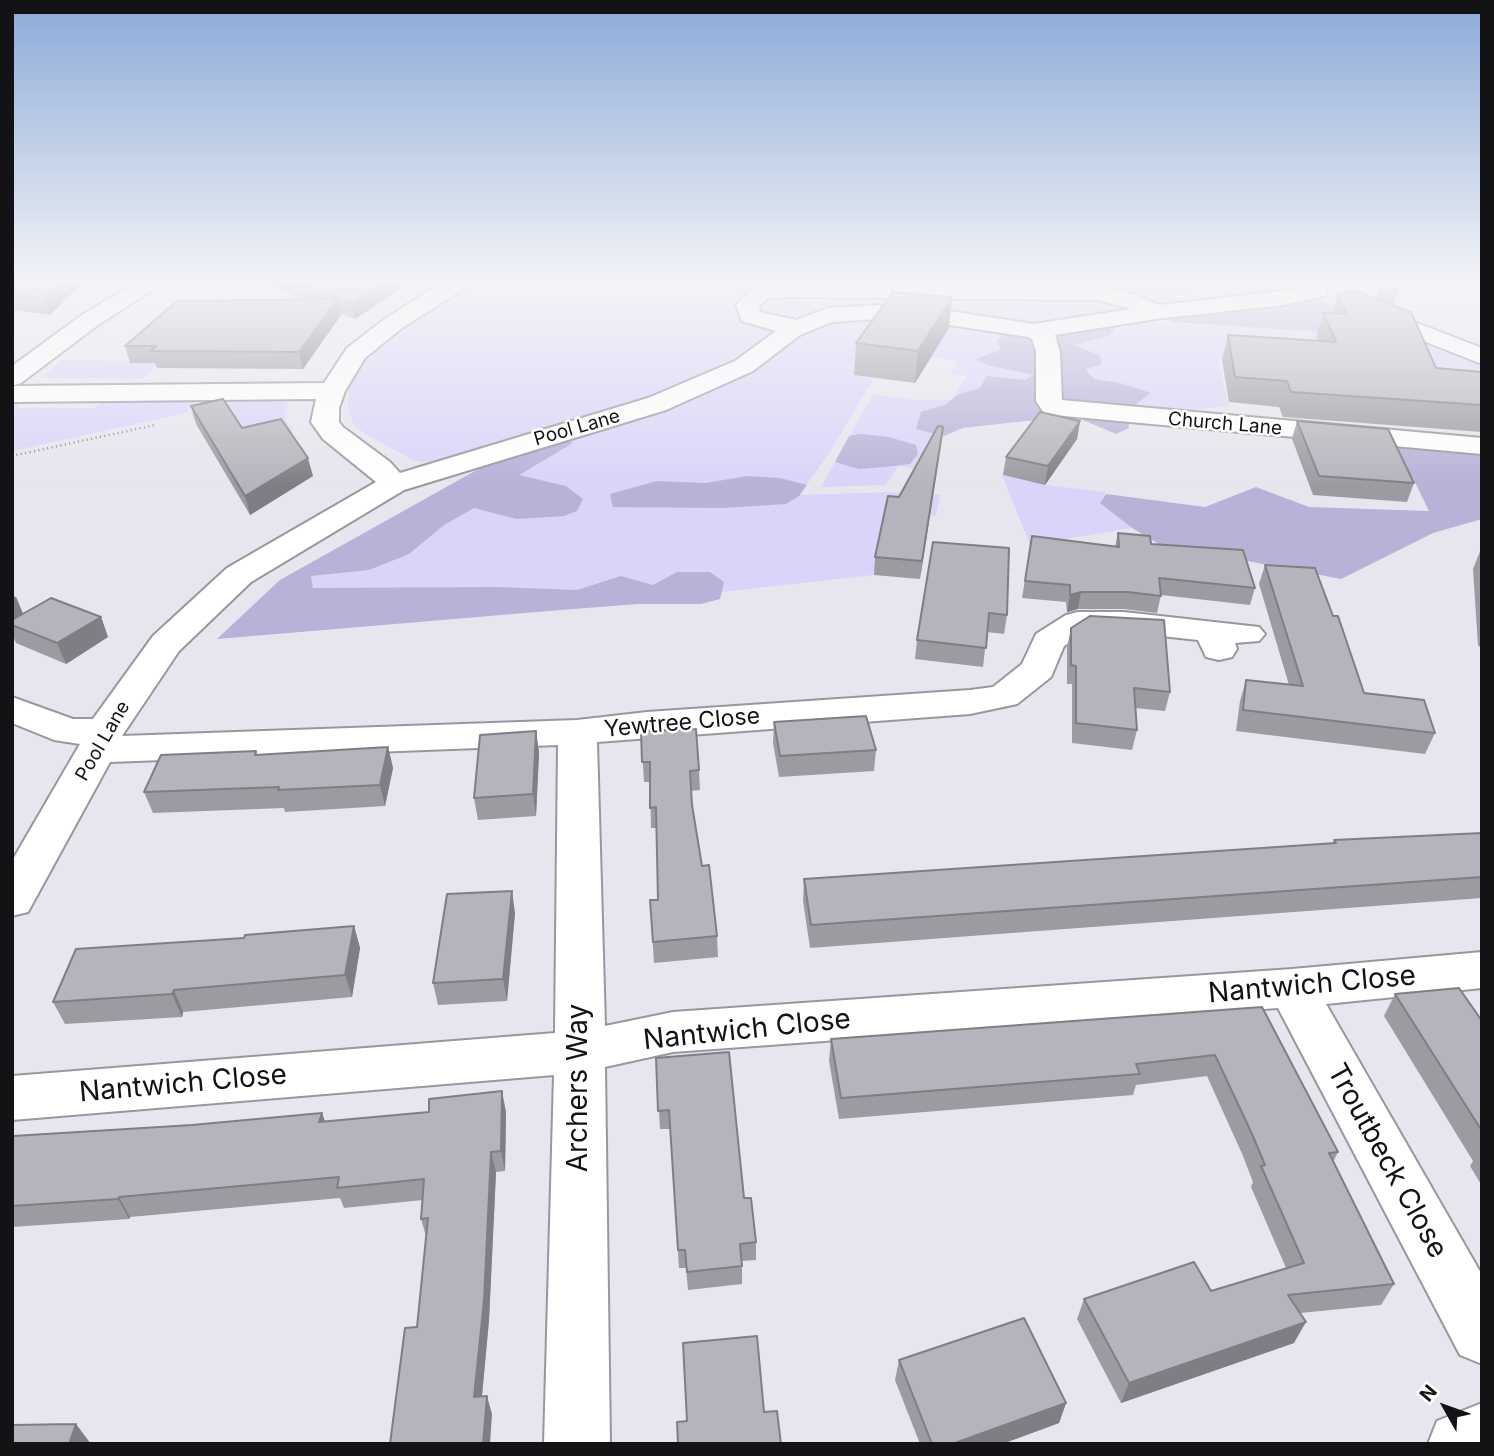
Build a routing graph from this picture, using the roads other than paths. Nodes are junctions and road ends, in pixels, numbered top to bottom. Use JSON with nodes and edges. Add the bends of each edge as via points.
{"nodes":[{"id":1,"x":50,"y":350,"type":"edge"},
{"id":2,"x":360,"y":350,"type":"edge"},
{"id":3,"x":765,"y":350,"type":"edge"},
{"id":4,"x":1047,"y":350,"type":"edge"},
{"id":5,"x":1464,"y":350,"type":"edge"},
{"id":6,"x":1482,"y":357,"type":"edge"},
{"id":7,"x":12,"y":378,"type":"edge"},
{"id":8,"x":332,"y":391,"type":"junction"},
{"id":9,"x":12,"y":394,"type":"edge"},
{"id":10,"x":1482,"y":446,"type":"edge"},
{"id":11,"x":394,"y":484,"type":"junction"},
{"id":12,"x":1226,"y":638,"type":"dead end"},
{"id":13,"x":12,"y":709,"type":"edge"},
{"id":14,"x":577,"y":732,"type":"junction"},
{"id":15,"x":100,"y":741,"type":"junction"},
{"id":16,"x":12,"y":900,"type":"edge"},
{"id":17,"x":1482,"y":970,"type":"edge"},
{"id":18,"x":1293,"y":988,"type":"junction"},
{"id":19,"x":580,"y":1052,"type":"junction"},
{"id":20,"x":12,"y":1098,"type":"edge"},
{"id":21,"x":1482,"y":1334,"type":"edge"},
{"id":22,"x":1482,"y":1435,"type":"edge"},
{"id":23,"x":577,"y":1444,"type":"edge"},
{"id":24,"x":1460,"y":1444,"type":"edge"}],
"edges":[{"from":1,"to":7,"type":"street"},
{"from":2,"to":8,"type":"street"},
{"from":3,"to":11,"type":"street","name":"Pool Lane","via":[[744,366],[657,404]]},
{"from":4,"to":10,"type":"street","name":"Church Lane","via":[[1053,407]]},
{"from":5,"to":6,"type":"street"},
{"from":8,"to":9,"type":"street"},
{"from":8,"to":11,"type":"street","via":[[325,422]]},
{"from":11,"to":15,"type":"street","name":"Pool Lane","via":[[239,575],[166,644]]},
{"from":12,"to":14,"type":"street","name":"Yewtree Close","via":[[1124,622],[1078,622],[1048,641],[1038,669],[1004,696]]},
{"from":13,"to":15,"type":"street","name":"Yewtree Close"},
{"from":14,"to":15,"type":"street","name":"Yewtree Close"},
{"from":14,"to":19,"type":"street","name":"Archers Way"},
{"from":15,"to":16,"type":"street","name":"Pool Lane"},
{"from":17,"to":18,"type":"street","name":"Nantwich Close"},
{"from":18,"to":19,"type":"street","name":"Nantwich Close","via":[[673,1032]]},
{"from":18,"to":21,"type":"street","name":"Troutbeck Close"},
{"from":19,"to":20,"type":"street","name":"Nantwich Close"},
{"from":19,"to":23,"type":"street","name":"Archers Way"},
{"from":22,"to":24,"type":"street"}]}
